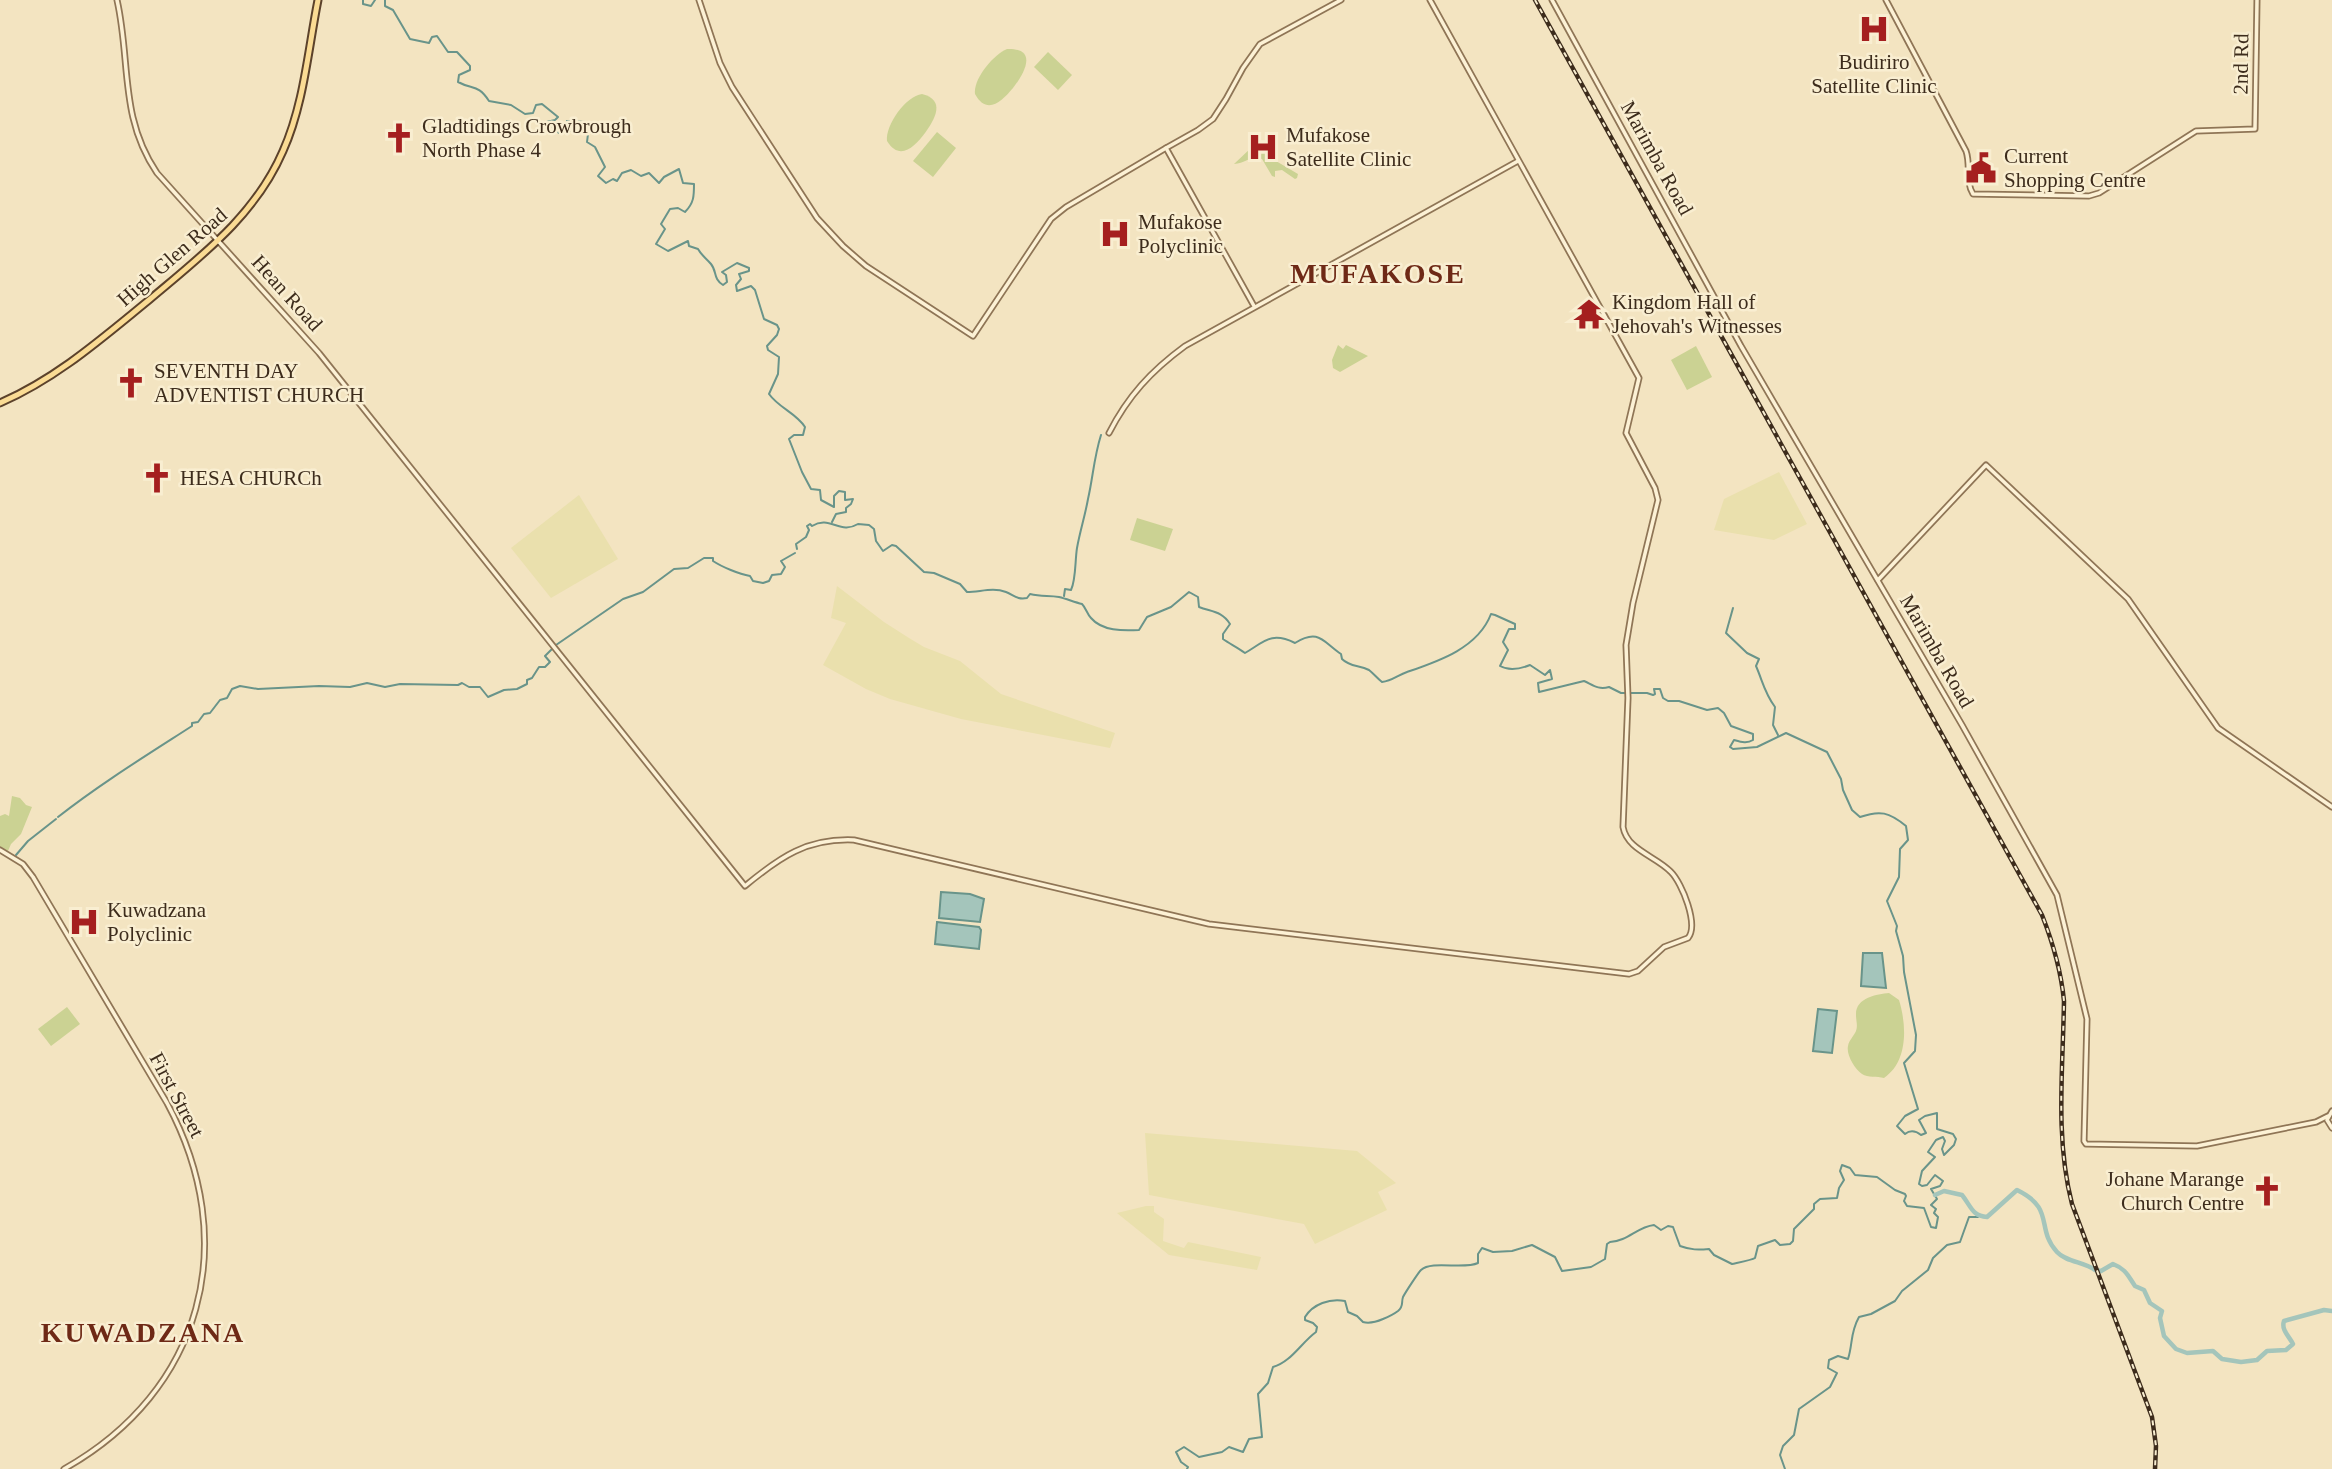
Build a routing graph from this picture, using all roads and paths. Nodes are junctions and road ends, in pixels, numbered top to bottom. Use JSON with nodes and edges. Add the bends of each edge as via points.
{"nodes":[{"id":1,"x":117,"y":0,"type":"edge"},
{"id":2,"x":318,"y":0,"type":"edge"},
{"id":3,"x":699,"y":0,"type":"edge"},
{"id":4,"x":1341,"y":0,"type":"edge"},
{"id":5,"x":1430,"y":0,"type":"edge"},
{"id":6,"x":1552,"y":0,"type":"edge"},
{"id":7,"x":1886,"y":0,"type":"edge"},
{"id":8,"x":2257,"y":0,"type":"edge"},
{"id":9,"x":1166,"y":148,"type":"junction"},
{"id":10,"x":1518,"y":161,"type":"junction"},
{"id":11,"x":218,"y":241,"type":"junction"},
{"id":12,"x":1254,"y":306,"type":"junction"},
{"id":13,"x":0,"y":403,"type":"edge"},
{"id":14,"x":1109,"y":433,"type":"dead end"},
{"id":15,"x":1878,"y":580,"type":"junction"},
{"id":16,"x":2332,"y":807,"type":"edge"},
{"id":17,"x":0,"y":850,"type":"edge"},
{"id":18,"x":2330,"y":1112,"type":"edge"},
{"id":19,"x":2315,"y":1122,"type":"junction"},
{"id":20,"x":2330,"y":1126,"type":"edge"},
{"id":21,"x":64,"y":1469,"type":"edge"}],
"edges":[{"from":1,"to":11,"type":"street","name":"Hean Road","via":[[131,114],[139,141],[157,173]]},
{"from":2,"to":11,"type":"main road","name":"High Glen Road","via":[[298,109],[283,152],[255,200]]},
{"from":3,"to":9,"type":"street","via":[[732,87],[817,218],[866,266],[973,336],[1051,219]]},
{"from":4,"to":9,"type":"street","via":[[1260,44],[1213,119]]},
{"from":5,"to":10,"type":"street"},
{"from":6,"to":15,"type":"street","name":"Marimba Road","via":[[1741,346]]},
{"from":7,"to":8,"type":"street","name":"2nd Rd","via":[[1966,151],[1973,194],[2092,195],[2196,131],[2255,129]]},
{"from":9,"to":12,"type":"street"},
{"from":10,"to":11,"type":"street","name":"Hean Road","via":[[1639,377],[1626,433],[1658,499],[1626,653],[1624,832],[1632,844],[1674,875],[1693,927],[1688,938],[1667,945],[1638,971],[1624,975],[1209,924],[854,840],[798,848],[745,886],[321,355]]},
{"from":10,"to":12,"type":"street"},
{"from":11,"to":13,"type":"main road","name":"High Glen Road","via":[[66,367]]},
{"from":12,"to":14,"type":"street","via":[[1185,346],[1153,371],[1124,405]]},
{"from":15,"to":16,"type":"street","via":[[1986,465],[2128,599],[2218,728]]},
{"from":15,"to":19,"type":"street","name":"Marimba Road","via":[[2060,903],[2087,1019],[2086,1144],[2197,1146]]},
{"from":17,"to":21,"type":"street","name":"First Street","via":[[23,864],[33,877],[167,1103],[194,1164],[205,1225],[199,1296],[168,1371],[128,1424]]},
{"from":18,"to":19,"type":"street"},
{"from":18,"to":20,"type":"street"},
{"from":19,"to":20,"type":"street"}]}
